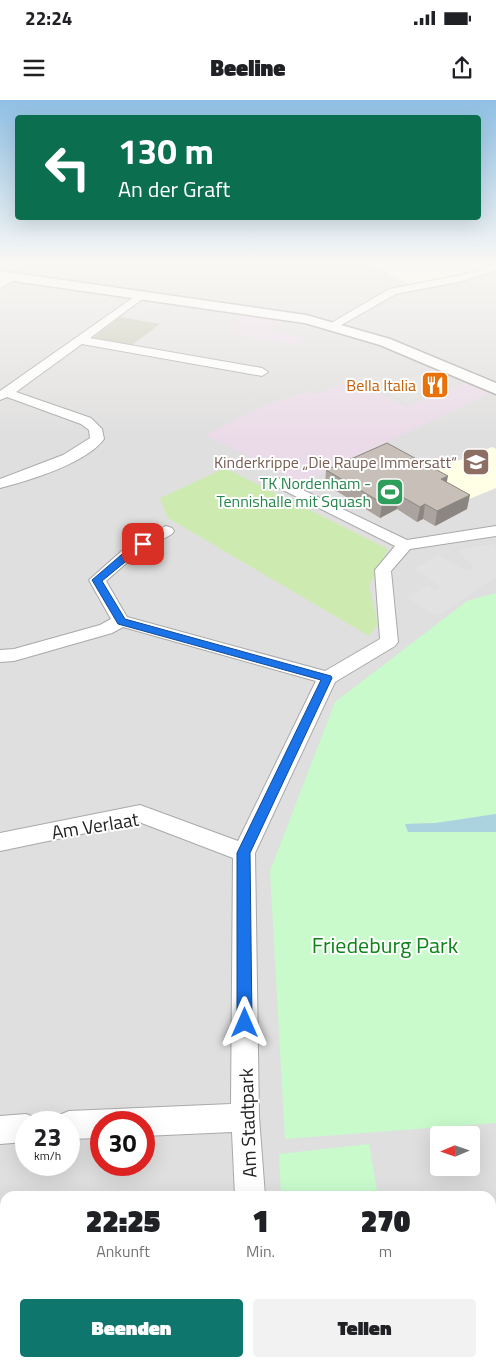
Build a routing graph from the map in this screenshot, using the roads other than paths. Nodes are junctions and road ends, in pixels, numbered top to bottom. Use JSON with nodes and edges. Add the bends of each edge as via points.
{"nodes":[{"id":1,"x":107,"y":320,"type":"edge"},
{"id":2,"x":304,"y":320,"type":"edge"},
{"id":3,"x":343,"y":320,"type":"edge"},
{"id":4,"x":332,"y":326,"type":"junction"},
{"id":5,"x":80,"y":340,"type":"junction"},
{"id":6,"x":262,"y":372,"type":"dead end"},
{"id":7,"x":496,"y":389,"type":"edge"},
{"id":8,"x":4,"y":394,"type":"edge"},
{"id":9,"x":278,"y":482,"type":"dead end"},
{"id":10,"x":0,"y":484,"type":"edge"},
{"id":11,"x":166,"y":531,"type":"dead end"},
{"id":12,"x":496,"y":532,"type":"edge"},
{"id":13,"x":405,"y":545,"type":"junction"},
{"id":14,"x":121,"y":621,"type":"junction"},
{"id":15,"x":0,"y":656,"type":"edge"},
{"id":16,"x":327,"y":678,"type":"junction"},
{"id":17,"x":0,"y":842,"type":"edge"},
{"id":18,"x":244,"y":853,"type":"junction"},
{"id":19,"x":245,"y":1117,"type":"junction"},
{"id":20,"x":80,"y":1124,"type":"edge"},
{"id":21,"x":15,"y":1129,"type":"edge"},
{"id":22,"x":0,"y":1130,"type":"edge"},
{"id":23,"x":250,"y":1191,"type":"edge"}],
"edges":[{"from":1,"to":5,"type":"street"},
{"from":2,"to":4,"type":"street"},
{"from":3,"to":4,"type":"street"},
{"from":4,"to":7,"type":"street","via":[[417,354]]},
{"from":5,"to":6,"type":"street"},
{"from":5,"to":8,"type":"street"},
{"from":8,"to":10,"type":"street","via":[[86,421],[95,429],[98,439],[69,457]]},
{"from":9,"to":13,"type":"street"},
{"from":11,"to":14,"type":"street","via":[[131,551],[97,580]]},
{"from":12,"to":13,"type":"street"},
{"from":13,"to":16,"type":"street","via":[[383,570],[389,642]]},
{"from":14,"to":15,"type":"street","via":[[106,629]]},
{"from":14,"to":16,"type":"street"},
{"from":16,"to":18,"type":"street","name":"Am Stadtpark"},
{"from":17,"to":18,"type":"street","name":"Am Verlaat","via":[[140,813]]},
{"from":18,"to":19,"type":"street","name":"Am Stadtpark"},
{"from":19,"to":20,"type":"street"},
{"from":19,"to":23,"type":"street","name":"Am Stadtpark"},
{"from":21,"to":22,"type":"street"}]}
